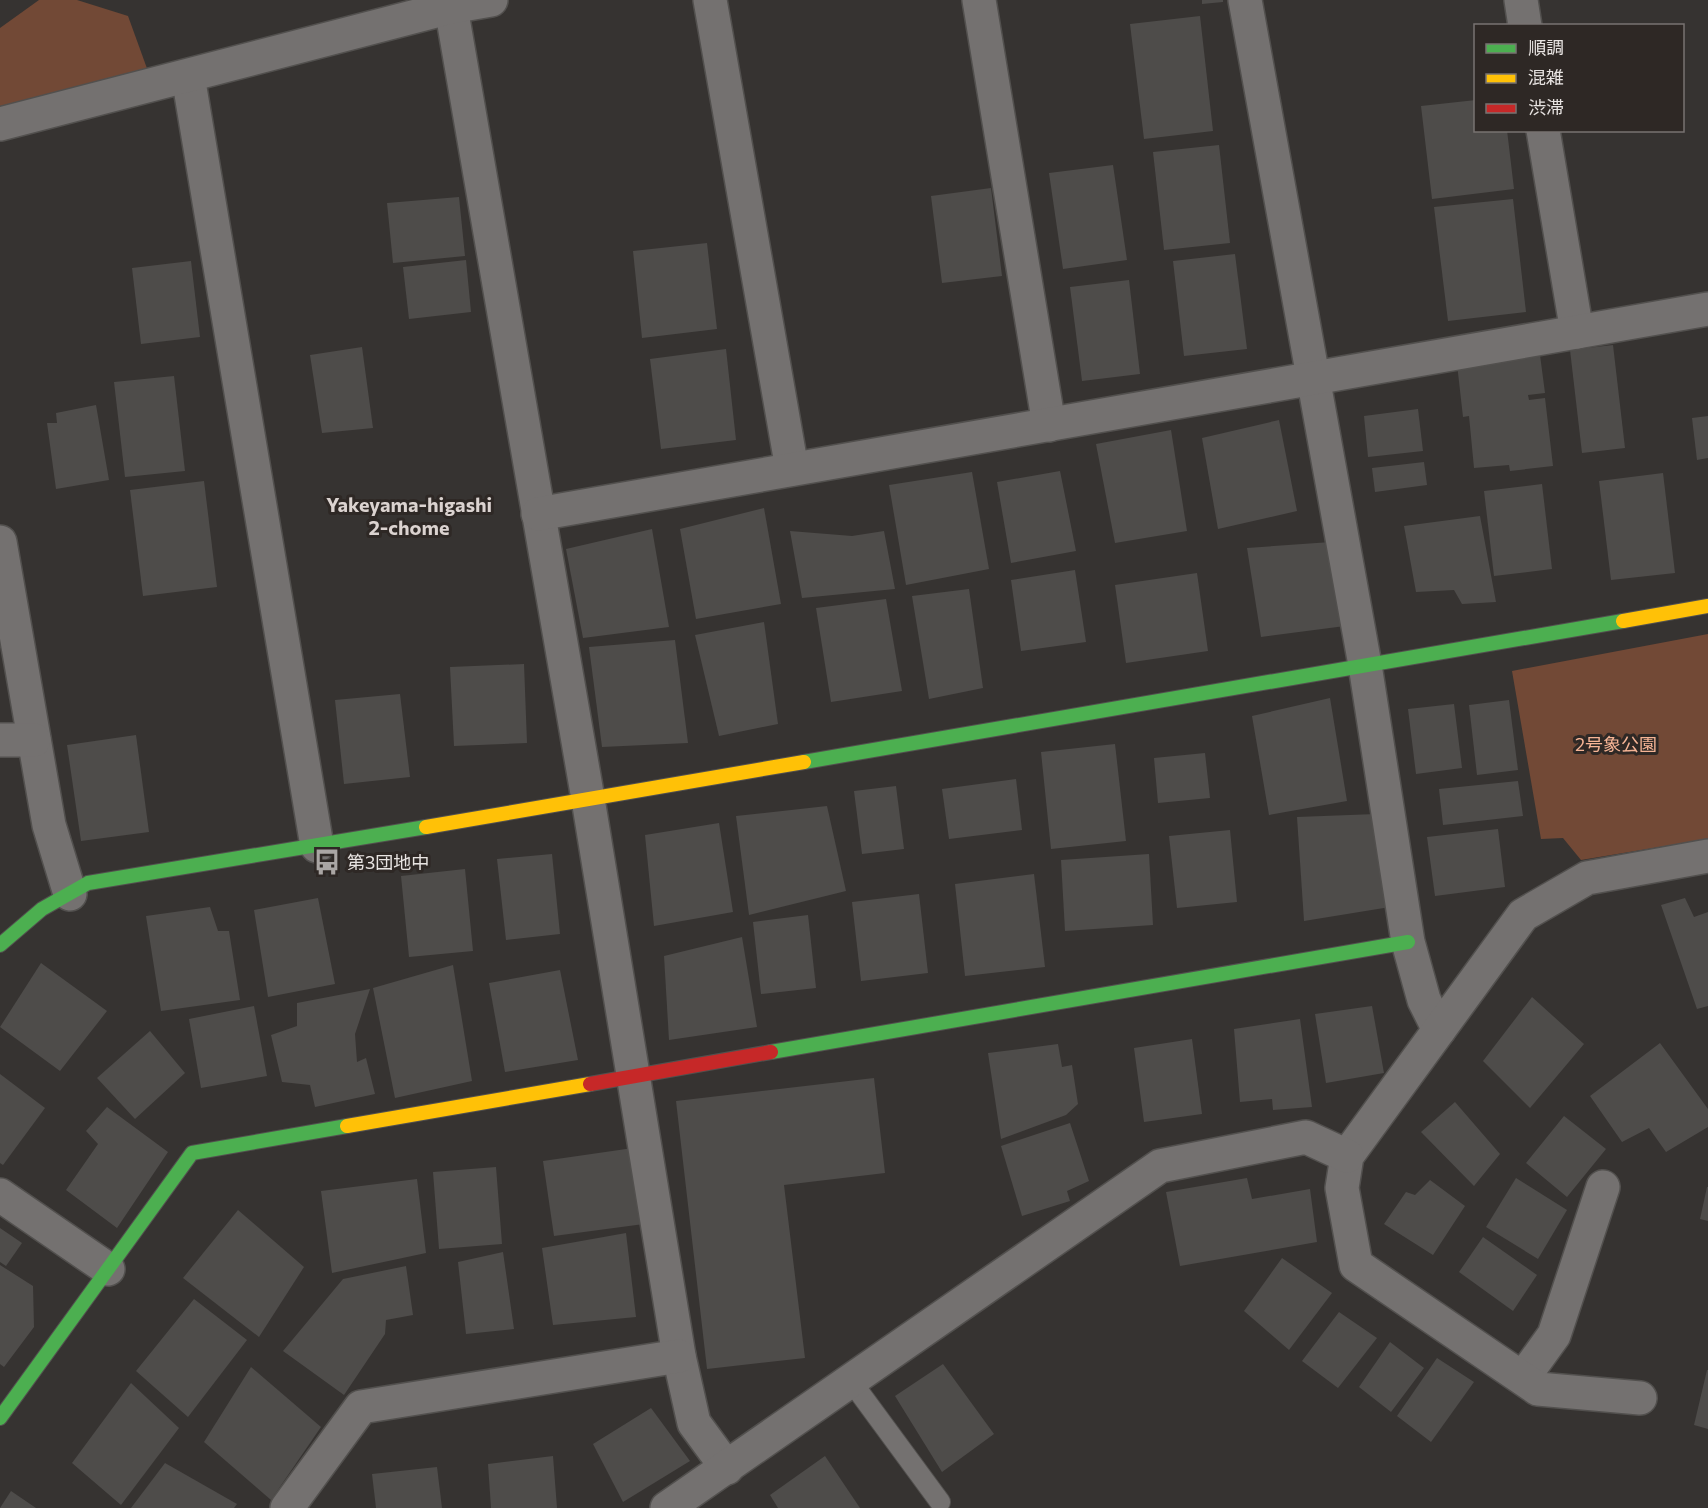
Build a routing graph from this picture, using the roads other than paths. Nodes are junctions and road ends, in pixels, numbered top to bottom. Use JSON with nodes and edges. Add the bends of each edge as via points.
{"nodes":[{"id":1,"x":491,"y":0,"type":"edge"},
{"id":2,"x":710,"y":0,"type":"edge"},
{"id":3,"x":979,"y":0,"type":"edge"},
{"id":4,"x":1245,"y":0,"type":"edge"},
{"id":5,"x":1521,"y":0,"type":"edge"},
{"id":6,"x":452,"y":7,"type":"junction"},
{"id":7,"x":1525,"y":24,"type":"edge"},
{"id":8,"x":188,"y":76,"type":"junction"},
{"id":9,"x":0,"y":124,"type":"edge"},
{"id":10,"x":1543,"y":132,"type":"edge"},
{"id":11,"x":1708,"y":309,"type":"edge"},
{"id":12,"x":1577,"y":332,"type":"junction"},
{"id":13,"x":1313,"y":378,"type":"junction"},
{"id":14,"x":1049,"y":425,"type":"junction"},
{"id":15,"x":792,"y":469,"type":"junction"},
{"id":16,"x":538,"y":514,"type":"junction"},
{"id":17,"x":0,"y":542,"type":"edge"},
{"id":18,"x":1708,"y":606,"type":"edge"},
{"id":19,"x":1365,"y":665,"type":"junction"},
{"id":20,"x":0,"y":740,"type":"edge"},
{"id":21,"x":34,"y":740,"type":"junction"},
{"id":22,"x":588,"y":799,"type":"junction"},
{"id":23,"x":317,"y":846,"type":"junction"},
{"id":24,"x":1708,"y":856,"type":"edge"},
{"id":25,"x":70,"y":894,"type":"junction"},
{"id":26,"x":1408,"y":942,"type":"junction"},
{"id":27,"x":0,"y":945,"type":"edge"},
{"id":28,"x":1439,"y":1030,"type":"junction"},
{"id":29,"x":633,"y":1076,"type":"junction"},
{"id":30,"x":1347,"y":1156,"type":"junction"},
{"id":31,"x":1603,"y":1187,"type":"dead end"},
{"id":32,"x":0,"y":1195,"type":"edge"},
{"id":33,"x":108,"y":1269,"type":"junction"},
{"id":34,"x":679,"y":1356,"type":"junction"},
{"id":35,"x":1523,"y":1378,"type":"junction"},
{"id":36,"x":851,"y":1381,"type":"junction"},
{"id":37,"x":1640,"y":1398,"type":"dead end"},
{"id":38,"x":0,"y":1418,"type":"edge"},
{"id":39,"x":727,"y":1468,"type":"junction"},
{"id":40,"x":940,"y":1502,"type":"dead end"},
{"id":41,"x":287,"y":1508,"type":"edge"},
{"id":42,"x":667,"y":1508,"type":"edge"}],
"edges":[{"from":1,"to":6,"type":"street"},
{"from":2,"to":15,"type":"street"},
{"from":3,"to":14,"type":"street"},
{"from":4,"to":13,"type":"street"},
{"from":5,"to":7,"type":"street"},
{"from":6,"to":8,"type":"street"},
{"from":6,"to":16,"type":"street"},
{"from":8,"to":9,"type":"street"},
{"from":8,"to":23,"type":"street"},
{"from":10,"to":12,"type":"street"},
{"from":11,"to":12,"type":"street"},
{"from":12,"to":13,"type":"street"},
{"from":13,"to":14,"type":"street"},
{"from":13,"to":19,"type":"street"},
{"from":14,"to":15,"type":"street"},
{"from":15,"to":16,"type":"street"},
{"from":16,"to":22,"type":"street"},
{"from":17,"to":21,"type":"street"},
{"from":18,"to":19,"type":"street"},
{"from":19,"to":22,"type":"street"},
{"from":19,"to":26,"type":"street"},
{"from":20,"to":21,"type":"street"},
{"from":21,"to":25,"type":"street","via":[[49,825]]},
{"from":22,"to":23,"type":"street"},
{"from":22,"to":29,"type":"street"},
{"from":23,"to":25,"type":"street","via":[[88,883]]},
{"from":24,"to":28,"type":"street","via":[[1587,878],[1523,915]]},
{"from":25,"to":27,"type":"street","via":[[42,909]]},
{"from":26,"to":28,"type":"street","via":[[1424,1000]]},
{"from":26,"to":29,"type":"street"},
{"from":28,"to":30,"type":"street"},
{"from":29,"to":33,"type":"street","via":[[192,1153]]},
{"from":29,"to":34,"type":"street"},
{"from":30,"to":35,"type":"street","via":[[1342,1188],[1356,1265]]},
{"from":30,"to":36,"type":"street","via":[[1306,1137],[1160,1166]]},
{"from":31,"to":35,"type":"street","via":[[1554,1335]]},
{"from":32,"to":33,"type":"street"},
{"from":33,"to":38,"type":"street"},
{"from":34,"to":39,"type":"street","via":[[694,1423]]},
{"from":34,"to":41,"type":"street","via":[[361,1407]]},
{"from":35,"to":37,"type":"street","via":[[1538,1389]]},
{"from":36,"to":39,"type":"street"},
{"from":36,"to":40,"type":"lane"},
{"from":39,"to":42,"type":"street"}]}
